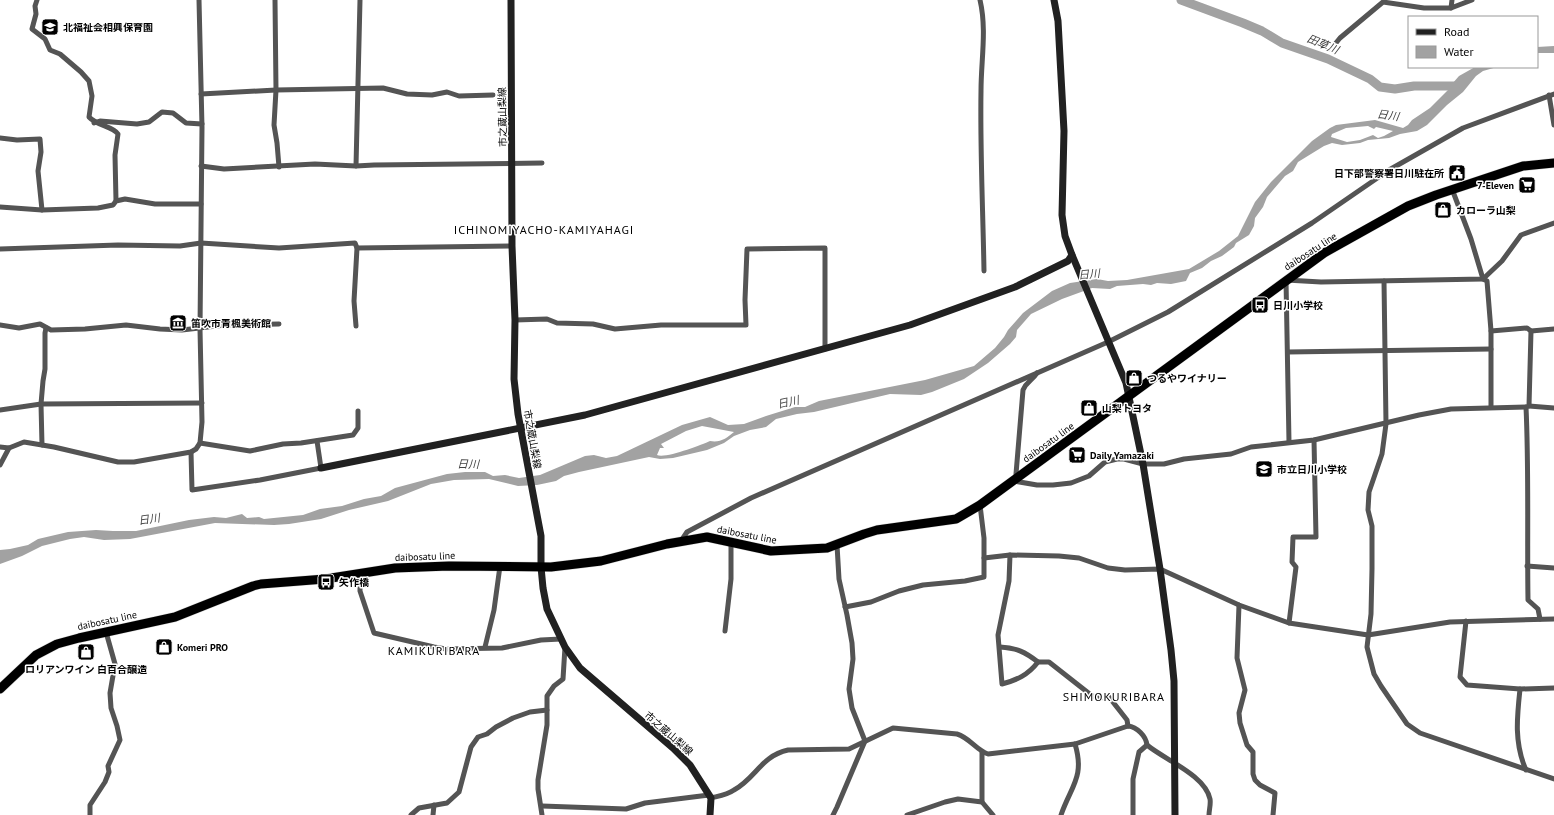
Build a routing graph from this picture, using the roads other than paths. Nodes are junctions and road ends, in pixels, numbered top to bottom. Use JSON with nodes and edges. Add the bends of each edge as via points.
{"nodes":[{"id":1,"x":37,"y":0,"type":"edge"},
{"id":2,"x":199,"y":0,"type":"edge"},
{"id":3,"x":275,"y":0,"type":"edge"},
{"id":4,"x":360,"y":0,"type":"edge"},
{"id":5,"x":511,"y":0,"type":"edge"},
{"id":6,"x":980,"y":0,"type":"edge"},
{"id":7,"x":1054,"y":0,"type":"edge"},
{"id":8,"x":1452,"y":0,"type":"edge"},
{"id":9,"x":1472,"y":0,"type":"edge"},
{"id":10,"x":1451,"y":8,"type":"junction"},
{"id":11,"x":1331,"y":49,"type":"dead end"},
{"id":12,"x":357,"y":88,"type":"junction"},
{"id":13,"x":276,"y":90,"type":"junction"},
{"id":14,"x":201,"y":94,"type":"junction"},
{"id":15,"x":1552,"y":94,"type":"edge"},
{"id":16,"x":493,"y":95,"type":"dead end"},
{"id":17,"x":94,"y":123,"type":"junction"},
{"id":18,"x":202,"y":124,"type":"junction"},
{"id":19,"x":1554,"y":125,"type":"edge"},
{"id":20,"x":0,"y":138,"type":"edge"},
{"id":21,"x":542,"y":163,"type":"dead end"},
{"id":22,"x":1554,"y":163,"type":"edge"},
{"id":23,"x":513,"y":164,"type":"junction"},
{"id":24,"x":201,"y":166,"type":"junction"},
{"id":25,"x":356,"y":166,"type":"junction"},
{"id":26,"x":279,"y":167,"type":"junction"},
{"id":27,"x":1452,"y":189,"type":"junction"},
{"id":28,"x":116,"y":202,"type":"junction"},
{"id":29,"x":201,"y":204,"type":"junction"},
{"id":30,"x":0,"y":208,"type":"edge"},
{"id":31,"x":42,"y":210,"type":"junction"},
{"id":32,"x":1554,"y":223,"type":"edge"},
{"id":33,"x":201,"y":243,"type":"junction"},
{"id":34,"x":512,"y":246,"type":"junction"},
{"id":35,"x":357,"y":248,"type":"junction"},
{"id":36,"x":0,"y":249,"type":"edge"},
{"id":37,"x":1072,"y":255,"type":"junction"},
{"id":38,"x":984,"y":271,"type":"dead end"},
{"id":39,"x":1286,"y":280,"type":"junction"},
{"id":40,"x":1483,"y":280,"type":"junction"},
{"id":41,"x":1384,"y":281,"type":"junction"},
{"id":42,"x":515,"y":320,"type":"junction"},
{"id":43,"x":279,"y":324,"type":"dead end"},
{"id":44,"x":0,"y":325,"type":"edge"},
{"id":45,"x":356,"y":326,"type":"dead end"},
{"id":46,"x":46,"y":328,"type":"junction"},
{"id":47,"x":200,"y":328,"type":"junction"},
{"id":48,"x":1554,"y":329,"type":"edge"},
{"id":49,"x":1491,"y":331,"type":"junction"},
{"id":50,"x":1531,"y":331,"type":"junction"},
{"id":51,"x":1108,"y":342,"type":"junction"},
{"id":52,"x":825,"y":348,"type":"junction"},
{"id":53,"x":1491,"y":349,"type":"junction"},
{"id":54,"x":1385,"y":350,"type":"junction"},
{"id":55,"x":1288,"y":352,"type":"junction"},
{"id":56,"x":1038,"y":372,"type":"junction"},
{"id":57,"x":1129,"y":395,"type":"junction"},
{"id":58,"x":202,"y":403,"type":"junction"},
{"id":59,"x":41,"y":404,"type":"junction"},
{"id":60,"x":1528,"y":406,"type":"junction"},
{"id":61,"x":1491,"y":407,"type":"junction"},
{"id":62,"x":1554,"y":408,"type":"edge"},
{"id":63,"x":0,"y":410,"type":"edge"},
{"id":64,"x":358,"y":411,"type":"dead end"},
{"id":65,"x":1386,"y":424,"type":"junction"},
{"id":66,"x":521,"y":428,"type":"junction"},
{"id":67,"x":1314,"y":440,"type":"junction"},
{"id":68,"x":317,"y":441,"type":"junction"},
{"id":69,"x":1289,"y":442,"type":"junction"},
{"id":70,"x":200,"y":443,"type":"junction"},
{"id":71,"x":42,"y":445,"type":"junction"},
{"id":72,"x":0,"y":447,"type":"edge"},
{"id":73,"x":9,"y":448,"type":"junction"},
{"id":74,"x":191,"y":452,"type":"junction"},
{"id":75,"x":1143,"y":464,"type":"junction"},
{"id":76,"x":0,"y":465,"type":"edge"},
{"id":77,"x":321,"y":468,"type":"junction"},
{"id":78,"x":1015,"y":480,"type":"junction"},
{"id":79,"x":980,"y":505,"type":"junction"},
{"id":80,"x":680,"y":542,"type":"junction"},
{"id":81,"x":731,"y":542,"type":"junction"},
{"id":82,"x":837,"y":545,"type":"junction"},
{"id":83,"x":1010,"y":555,"type":"junction"},
{"id":84,"x":984,"y":558,"type":"junction"},
{"id":85,"x":500,"y":566,"type":"junction"},
{"id":86,"x":1528,"y":566,"type":"junction"},
{"id":87,"x":541,"y":567,"type":"junction"},
{"id":88,"x":1554,"y":568,"type":"edge"},
{"id":89,"x":1160,"y":569,"type":"junction"},
{"id":90,"x":360,"y":574,"type":"junction"},
{"id":91,"x":1239,"y":605,"type":"junction"},
{"id":92,"x":845,"y":607,"type":"junction"},
{"id":93,"x":1540,"y":619,"type":"junction"},
{"id":94,"x":1554,"y":619,"type":"edge"},
{"id":95,"x":1466,"y":621,"type":"junction"},
{"id":96,"x":1289,"y":623,"type":"junction"},
{"id":97,"x":725,"y":631,"type":"dead end"},
{"id":98,"x":106,"y":632,"type":"junction"},
{"id":99,"x":1368,"y":635,"type":"junction"},
{"id":100,"x":561,"y":639,"type":"junction"},
{"id":101,"x":485,"y":647,"type":"junction"},
{"id":102,"x":565,"y":647,"type":"junction"},
{"id":103,"x":1000,"y":647,"type":"junction"},
{"id":104,"x":1038,"y":662,"type":"junction"},
{"id":105,"x":1554,"y":688,"type":"edge"},
{"id":106,"x":0,"y":689,"type":"edge"},
{"id":107,"x":1520,"y":689,"type":"junction"},
{"id":108,"x":547,"y":710,"type":"junction"},
{"id":109,"x":1128,"y":726,"type":"junction"},
{"id":110,"x":865,"y":741,"type":"junction"},
{"id":111,"x":1075,"y":744,"type":"junction"},
{"id":112,"x":1147,"y":745,"type":"junction"},
{"id":113,"x":982,"y":752,"type":"junction"},
{"id":114,"x":1174,"y":762,"type":"junction"},
{"id":115,"x":1526,"y":770,"type":"junction"},
{"id":116,"x":1554,"y":779,"type":"edge"},
{"id":117,"x":710,"y":797,"type":"junction"},
{"id":118,"x":982,"y":802,"type":"junction"},
{"id":119,"x":434,"y":805,"type":"junction"},
{"id":120,"x":542,"y":806,"type":"junction"},
{"id":121,"x":90,"y":815,"type":"edge"},
{"id":122,"x":411,"y":815,"type":"edge"},
{"id":123,"x":433,"y":815,"type":"edge"},
{"id":124,"x":542,"y":815,"type":"edge"},
{"id":125,"x":710,"y":815,"type":"edge"},
{"id":126,"x":832,"y":815,"type":"edge"},
{"id":127,"x":907,"y":815,"type":"edge"},
{"id":128,"x":993,"y":815,"type":"edge"},
{"id":129,"x":1062,"y":815,"type":"edge"},
{"id":130,"x":1133,"y":815,"type":"edge"},
{"id":131,"x":1175,"y":815,"type":"edge"},
{"id":132,"x":1209,"y":815,"type":"edge"},
{"id":133,"x":1273,"y":815,"type":"edge"}],
"edges":[{"from":1,"to":17,"type":"street","via":[[32,29],[45,39],[50,50],[60,54],[90,81],[92,96],[89,116]]},
{"from":2,"to":14,"type":"street"},
{"from":3,"to":13,"type":"street"},
{"from":4,"to":12,"type":"street"},
{"from":5,"to":23,"type":"street","name":"市之蔵山梨線"},
{"from":6,"to":38,"type":"street","via":[[984,14],[980,90]]},
{"from":7,"to":37,"type":"street","via":[[1058,21],[1064,131],[1062,215],[1065,236]]},
{"from":8,"to":10,"type":"street"},
{"from":9,"to":10,"type":"street"},
{"from":10,"to":11,"type":"street","via":[[1424,8],[1383,2],[1340,38]]},
{"from":12,"to":13,"type":"street"},
{"from":12,"to":16,"type":"street","via":[[383,88],[407,94],[432,95],[447,92],[459,96]]},
{"from":12,"to":25,"type":"street"},
{"from":13,"to":14,"type":"street"},
{"from":13,"to":26,"type":"street","via":[[274,125]]},
{"from":14,"to":18,"type":"street"},
{"from":15,"to":19,"type":"street"},
{"from":15,"to":51,"type":"street","via":[[1463,128],[1389,170],[1312,223],[1168,312]]},
{"from":17,"to":18,"type":"street","via":[[100,121],[137,124],[149,122],[162,112],[173,113],[186,123]]},
{"from":17,"to":28,"type":"street","via":[[118,134],[115,155]]},
{"from":18,"to":24,"type":"street"},
{"from":20,"to":31,"type":"street","via":[[40,139],[38,171]]},
{"from":21,"to":23,"type":"street"},
{"from":22,"to":27,"type":"highway","name":"daibosatu line","via":[[1523,166]]},
{"from":23,"to":25,"type":"street"},
{"from":23,"to":34,"type":"street","name":"市之蔵山梨線"},
{"from":24,"to":26,"type":"street","via":[[224,169]]},
{"from":24,"to":29,"type":"street"},
{"from":25,"to":26,"type":"street","via":[[316,164]]},
{"from":27,"to":39,"type":"highway","name":"daibosatu line","via":[[1408,206],[1324,253]]},
{"from":27,"to":40,"type":"street"},
{"from":28,"to":29,"type":"street","via":[[125,199],[155,204]]},
{"from":28,"to":31,"type":"street","via":[[98,208]]},
{"from":29,"to":33,"type":"street"},
{"from":30,"to":31,"type":"street"},
{"from":32,"to":40,"type":"street","via":[[1521,235]]},
{"from":33,"to":35,"type":"street","via":[[279,248],[355,243]]},
{"from":33,"to":36,"type":"street","via":[[180,246],[118,245]]},
{"from":33,"to":47,"type":"street"},
{"from":34,"to":35,"type":"street"},
{"from":34,"to":42,"type":"street","name":"市之蔵山梨線"},
{"from":35,"to":45,"type":"street","via":[[354,301]]},
{"from":37,"to":51,"type":"street"},
{"from":37,"to":52,"type":"street","via":[[1068,261],[1015,286],[910,325]]},
{"from":39,"to":41,"type":"street"},
{"from":39,"to":55,"type":"street"},
{"from":39,"to":57,"type":"highway","name":"daibosatu line"},
{"from":40,"to":41,"type":"street"},
{"from":40,"to":49,"type":"street","via":[[1487,281]]},
{"from":41,"to":54,"type":"street"},
{"from":42,"to":52,"type":"street","via":[[547,319],[557,324],[593,324],[615,329],[661,325],[746,325],[747,248],[825,248]]},
{"from":42,"to":66,"type":"street","name":"市之蔵山梨線","via":[[514,379]]},
{"from":43,"to":47,"type":"street"},
{"from":44,"to":46,"type":"street","via":[[19,328],[40,324]]},
{"from":46,"to":47,"type":"street","via":[[85,329],[126,325],[160,329]]},
{"from":46,"to":59,"type":"street"},
{"from":47,"to":58,"type":"street"},
{"from":48,"to":50,"type":"street"},
{"from":49,"to":50,"type":"street","via":[[1527,328]]},
{"from":49,"to":53,"type":"street"},
{"from":50,"to":60,"type":"street"},
{"from":51,"to":56,"type":"street"},
{"from":51,"to":57,"type":"street"},
{"from":52,"to":66,"type":"street","via":[[592,413]]},
{"from":53,"to":54,"type":"street"},
{"from":53,"to":61,"type":"street"},
{"from":54,"to":55,"type":"street"},
{"from":54,"to":65,"type":"street"},
{"from":55,"to":69,"type":"street"},
{"from":56,"to":78,"type":"street","via":[[1023,390]]},
{"from":56,"to":80,"type":"street","via":[[751,498],[686,532]]},
{"from":57,"to":75,"type":"street"},
{"from":57,"to":78,"type":"highway","name":"daibosatu line"},
{"from":58,"to":59,"type":"street"},
{"from":58,"to":70,"type":"street"},
{"from":59,"to":63,"type":"street"},
{"from":59,"to":71,"type":"street"},
{"from":60,"to":61,"type":"street"},
{"from":60,"to":62,"type":"street"},
{"from":60,"to":86,"type":"street"},
{"from":61,"to":65,"type":"street","via":[[1451,409]]},
{"from":64,"to":68,"type":"street","via":[[358,428],[352,435]]},
{"from":65,"to":67,"type":"street"},
{"from":65,"to":99,"type":"street","via":[[1382,454],[1369,492],[1372,569]]},
{"from":66,"to":77,"type":"street"},
{"from":66,"to":87,"type":"street","name":"市之蔵山梨線","via":[[541,536]]},
{"from":67,"to":69,"type":"street"},
{"from":67,"to":96,"type":"street","via":[[1316,537],[1293,537],[1292,562],[1296,567]]},
{"from":68,"to":70,"type":"street","via":[[283,444],[250,451]]},
{"from":68,"to":77,"type":"street"},
{"from":69,"to":75,"type":"street","via":[[1251,446],[1231,454],[1164,464]]},
{"from":70,"to":74,"type":"street"},
{"from":71,"to":73,"type":"street","via":[[24,442]]},
{"from":71,"to":74,"type":"street","via":[[118,462],[134,462]]},
{"from":72,"to":73,"type":"street"},
{"from":73,"to":76,"type":"street"},
{"from":74,"to":77,"type":"street","via":[[192,490]]},
{"from":75,"to":78,"type":"street","via":[[1117,459],[1105,462],[1089,476],[1053,486]]},
{"from":75,"to":89,"type":"street"},
{"from":78,"to":79,"type":"highway","name":"daibosatu line"},
{"from":79,"to":82,"type":"highway","name":"daibosatu line","via":[[956,519],[877,530]]},
{"from":79,"to":84,"type":"street"},
{"from":80,"to":81,"type":"highway","name":"daibosatu line","via":[[707,538]]},
{"from":80,"to":87,"type":"highway","name":"daibosatu line","via":[[601,561]]},
{"from":81,"to":82,"type":"highway","name":"daibosatu line","via":[[772,551],[827,548]]},
{"from":81,"to":97,"type":"street","via":[[731,579]]},
{"from":82,"to":92,"type":"street","via":[[839,579]]},
{"from":83,"to":84,"type":"street"},
{"from":83,"to":89,"type":"street","via":[[1079,558],[1108,568],[1125,570]]},
{"from":83,"to":103,"type":"street","via":[[1009,581],[998,635]]},
{"from":84,"to":92,"type":"street","via":[[984,577],[923,585],[871,602]]},
{"from":85,"to":87,"type":"highway","name":"daibosatu line"},
{"from":85,"to":90,"type":"highway","name":"daibosatu line","via":[[395,568]]},
{"from":85,"to":101,"type":"street","via":[[494,610]]},
{"from":86,"to":88,"type":"street"},
{"from":86,"to":93,"type":"street","via":[[1528,600],[1538,609]]},
{"from":87,"to":100,"type":"street","name":"市之蔵山梨線","via":[[547,609]]},
{"from":89,"to":91,"type":"street"},
{"from":89,"to":114,"type":"street","via":[[1173,673]]},
{"from":90,"to":98,"type":"highway","name":"daibosatu line","via":[[253,586],[175,617]]},
{"from":90,"to":101,"type":"street","via":[[360,591],[374,633],[446,649]]},
{"from":91,"to":96,"type":"street"},
{"from":91,"to":133,"type":"street","via":[[1237,658],[1245,690],[1239,713],[1240,723],[1252,752],[1255,780],[1276,793]]},
{"from":92,"to":110,"type":"street","via":[[854,659],[850,695],[852,708]]},
{"from":93,"to":94,"type":"street"},
{"from":93,"to":95,"type":"street"},
{"from":95,"to":99,"type":"street"},
{"from":95,"to":107,"type":"street","via":[[1460,677],[1467,685]]},
{"from":96,"to":99,"type":"street"},
{"from":98,"to":106,"type":"highway","name":"daibosatu line","via":[[68,640],[44,650],[27,662]]},
{"from":98,"to":121,"type":"street","via":[[114,664],[110,693],[111,708],[120,740],[108,766],[106,782],[90,805]]},
{"from":99,"to":115,"type":"street","via":[[1367,647],[1374,674],[1406,724],[1420,733]]},
{"from":100,"to":101,"type":"street","via":[[541,640],[502,648]]},
{"from":100,"to":102,"type":"street","name":"市之蔵山梨線"},
{"from":102,"to":108,"type":"street","via":[[563,679],[547,696]]},
{"from":102,"to":117,"type":"street","name":"市之蔵山梨線","via":[[586,674],[687,761]]},
{"from":103,"to":104,"type":"street","via":[[1019,650]]},
{"from":103,"to":104,"type":"street","via":[[1002,684],[1019,679]]},
{"from":104,"to":109,"type":"street","via":[[1049,662],[1097,698],[1109,697],[1127,720]]},
{"from":105,"to":107,"type":"street"},
{"from":107,"to":115,"type":"street","via":[[1517,715],[1518,751]]},
{"from":108,"to":119,"type":"street","via":[[513,718],[478,737],[470,747],[459,792],[447,802]]},
{"from":108,"to":120,"type":"street","via":[[538,780]]},
{"from":109,"to":111,"type":"street"},
{"from":109,"to":112,"type":"street","via":[[1144,735]]},
{"from":110,"to":113,"type":"street","via":[[893,728],[957,734],[972,742]]},
{"from":110,"to":117,"type":"street","via":[[849,749],[779,752],[766,760],[735,790],[722,796]]},
{"from":110,"to":126,"type":"street"},
{"from":111,"to":113,"type":"street","via":[[997,754]]},
{"from":111,"to":129,"type":"street","via":[[1079,757],[1076,784]]},
{"from":112,"to":114,"type":"street"},
{"from":112,"to":130,"type":"street","via":[[1139,752],[1134,779]]},
{"from":113,"to":118,"type":"street"},
{"from":114,"to":131,"type":"street"},
{"from":114,"to":132,"type":"street","via":[[1206,789],[1210,800]]},
{"from":115,"to":116,"type":"street"},
{"from":117,"to":120,"type":"street","via":[[645,803],[626,809]]},
{"from":117,"to":125,"type":"street"},
{"from":118,"to":127,"type":"street","via":[[958,799]]},
{"from":118,"to":128,"type":"street"},
{"from":119,"to":122,"type":"street","via":[[419,808]]},
{"from":119,"to":123,"type":"street"},
{"from":120,"to":124,"type":"street"}]}
